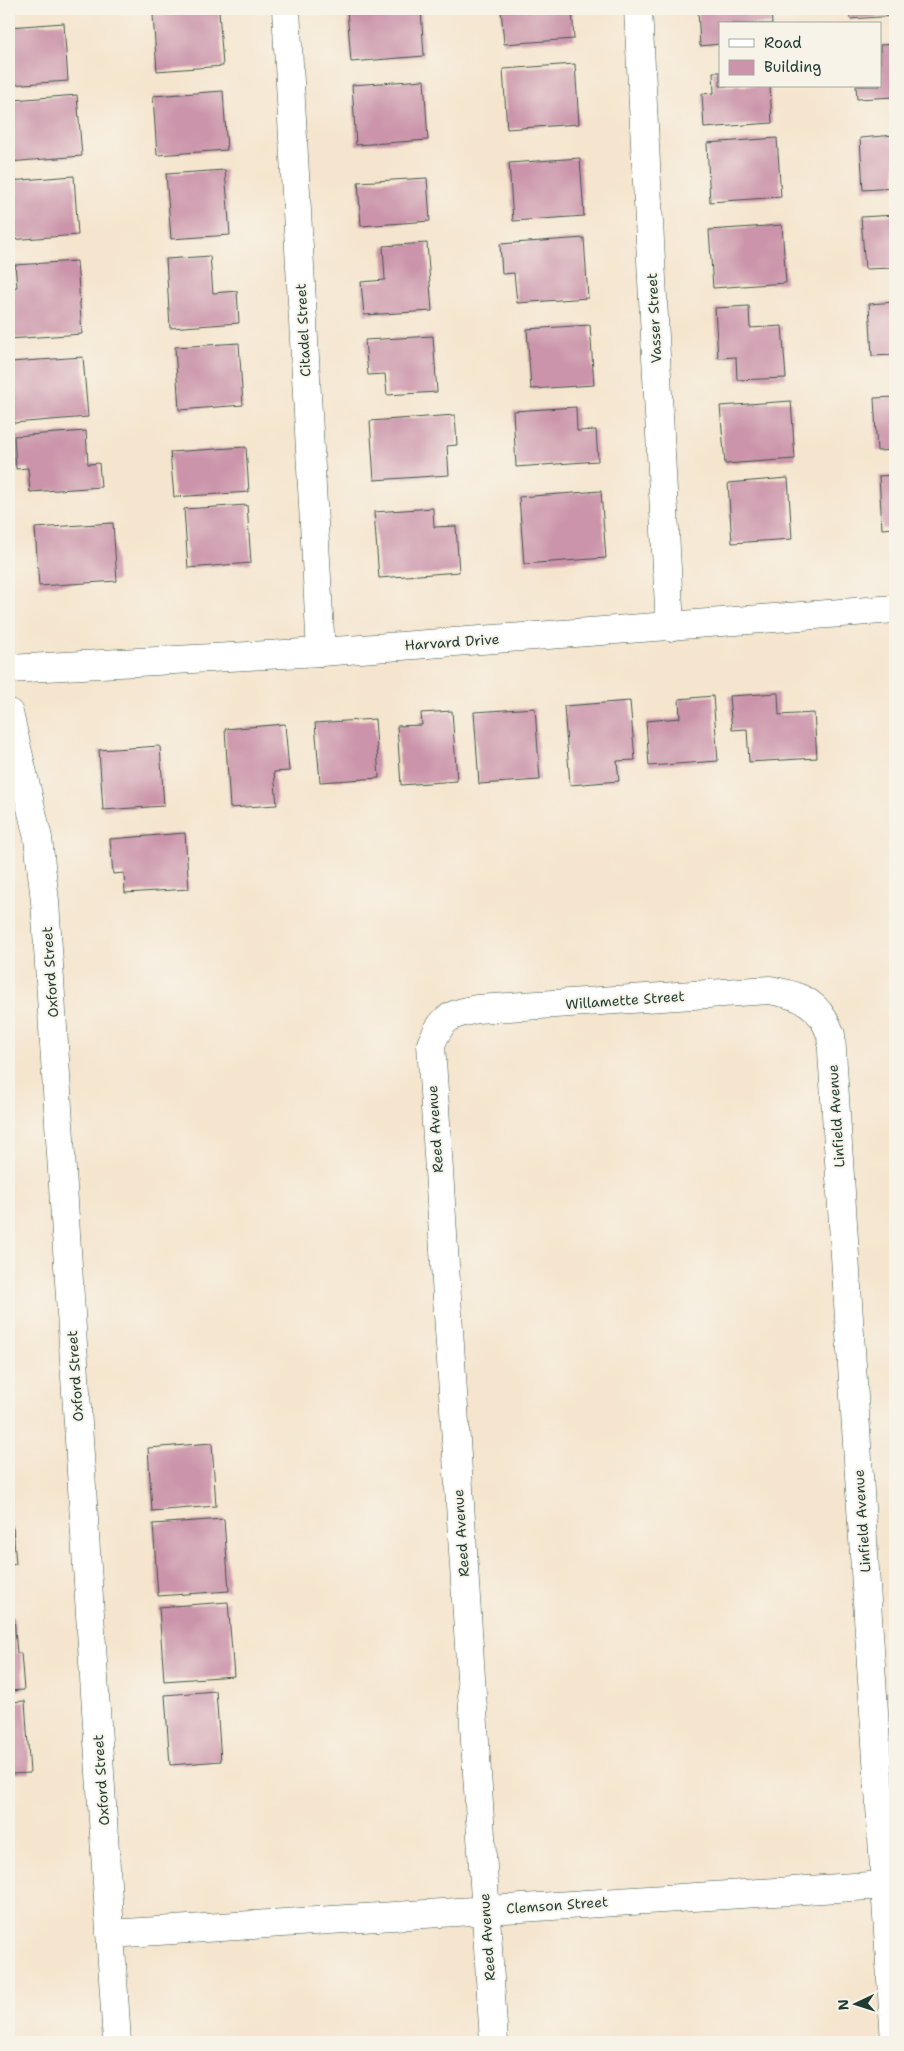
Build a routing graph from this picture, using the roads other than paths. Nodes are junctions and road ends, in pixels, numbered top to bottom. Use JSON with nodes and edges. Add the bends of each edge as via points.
{"nodes":[{"id":1,"x":286,"y":9,"type":"edge"},
{"id":2,"x":638,"y":9,"type":"edge"},
{"id":3,"x":895,"y":609,"type":"edge"},
{"id":4,"x":670,"y":626,"type":"junction"},
{"id":5,"x":321,"y":652,"type":"junction"},
{"id":6,"x":9,"y":669,"type":"edge"},
{"id":7,"x":9,"y":713,"type":"edge"},
{"id":8,"x":812,"y":1004,"type":"joint"},
{"id":9,"x":439,"y":1026,"type":"joint"},
{"id":10,"x":885,"y":1885,"type":"junction"},
{"id":11,"x":485,"y":1910,"type":"junction"},
{"id":12,"x":110,"y":1934,"type":"junction"},
{"id":13,"x":117,"y":2042,"type":"edge"},
{"id":14,"x":494,"y":2042,"type":"edge"},
{"id":15,"x":895,"y":2042,"type":"edge"}],
"edges":[{"from":1,"to":5,"type":"street","name":"Citadel Street"},
{"from":2,"to":4,"type":"street","name":"Vasser Street"},
{"from":3,"to":4,"type":"street","name":"Harvard Drive"},
{"from":4,"to":5,"type":"street","name":"Harvard Drive"},
{"from":5,"to":6,"type":"street","name":"Harvard Drive"},
{"from":7,"to":12,"type":"street","name":"Oxford Street","via":[[38,838],[45,902]]},
{"from":8,"to":9,"type":"street","name":"Willamette Street","via":[[796,995],[770,990],[477,1009],[454,1014]]},
{"from":8,"to":10,"type":"street","name":"Linfield Avenue","via":[[825,1019],[830,1035]]},
{"from":9,"to":11,"type":"street","name":"Reed Avenue","via":[[431,1044],[431,1067]]},
{"from":10,"to":11,"type":"street","name":"Clemson Street"},
{"from":10,"to":15,"type":"street","name":"Linfield Avenue"},
{"from":11,"to":12,"type":"street","name":"Clemson Street"},
{"from":11,"to":14,"type":"street","name":"Reed Avenue"},
{"from":12,"to":13,"type":"street","name":"Oxford Street"}]}
